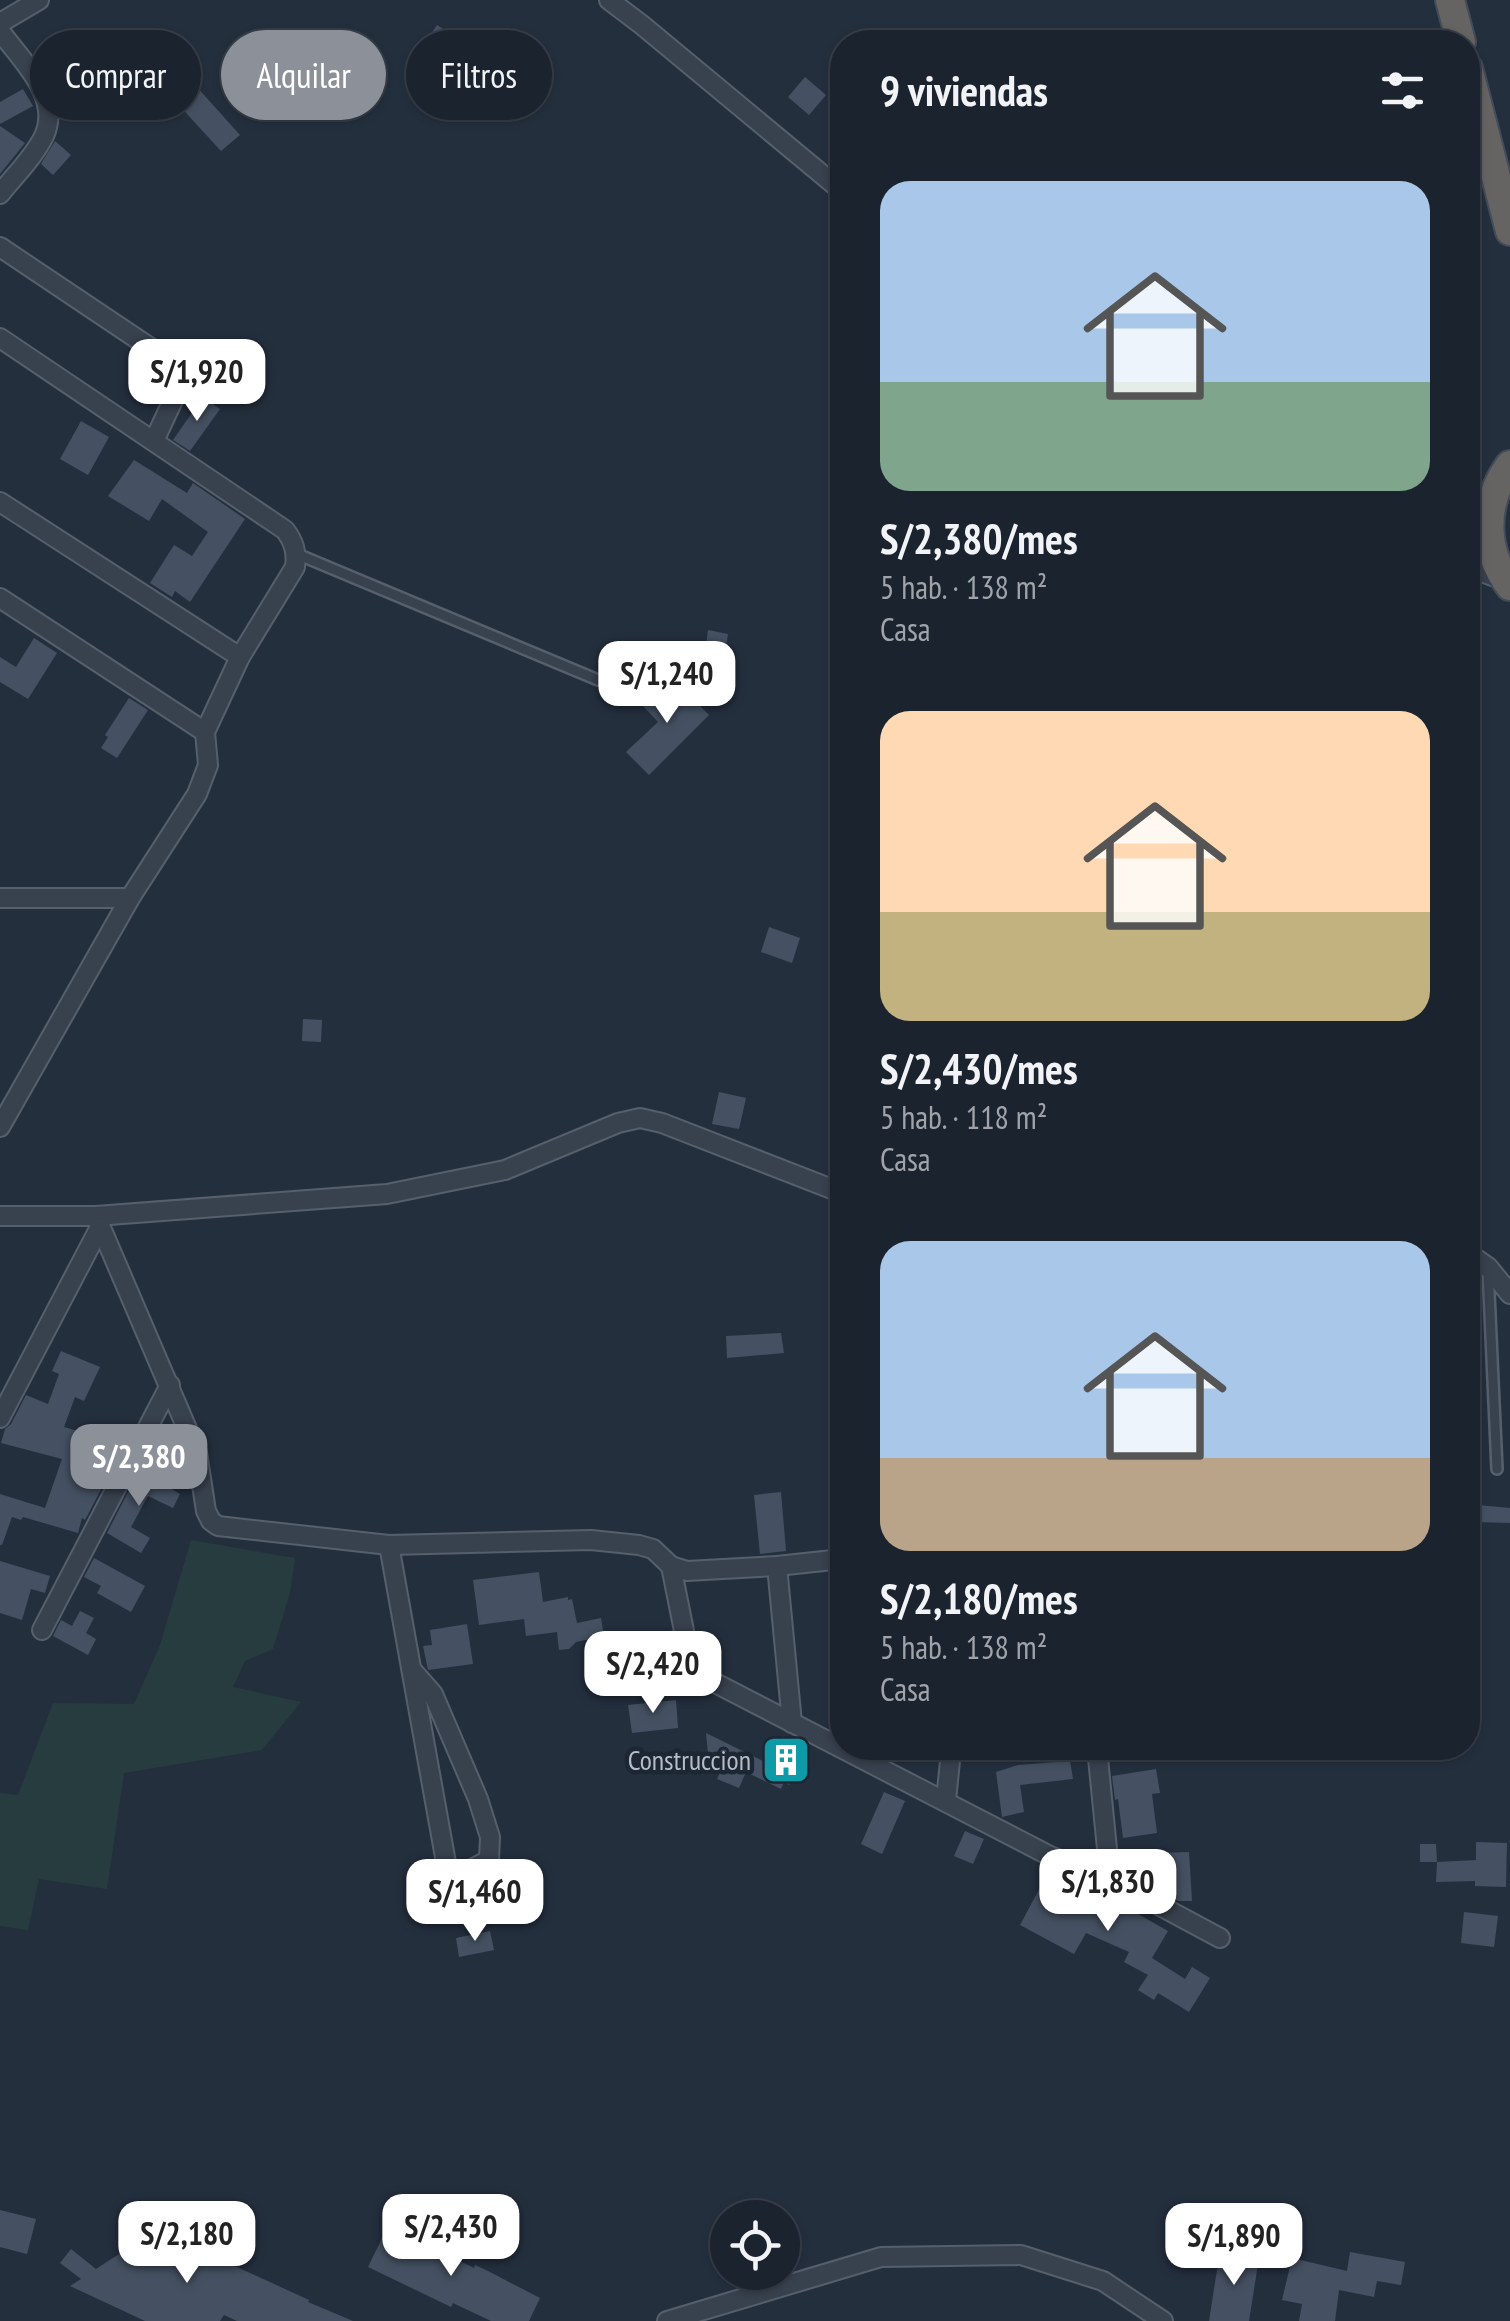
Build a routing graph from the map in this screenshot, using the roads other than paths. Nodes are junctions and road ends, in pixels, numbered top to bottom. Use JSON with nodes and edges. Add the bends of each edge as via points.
{"nodes":[{"id":1,"x":39,"y":0,"type":"edge"},
{"id":2,"x":610,"y":0,"type":"edge"},
{"id":3,"x":1450,"y":0,"type":"edge"},
{"id":4,"x":0,"y":23,"type":"edge"},
{"id":5,"x":1458,"y":30,"type":"edge"},
{"id":6,"x":0,"y":31,"type":"edge"},
{"id":7,"x":1480,"y":115,"type":"edge"},
{"id":8,"x":830,"y":181,"type":"edge"},
{"id":9,"x":0,"y":194,"type":"edge"},
{"id":10,"x":1510,"y":231,"type":"edge"},
{"id":11,"x":0,"y":246,"type":"edge"},
{"id":12,"x":0,"y":338,"type":"edge"},
{"id":13,"x":154,"y":441,"type":"junction"},
{"id":14,"x":1506,"y":472,"type":"edge"},
{"id":15,"x":1480,"y":497,"type":"edge"},
{"id":16,"x":0,"y":502,"type":"edge"},
{"id":17,"x":297,"y":554,"type":"junction"},
{"id":18,"x":1480,"y":572,"type":"edge"},
{"id":19,"x":1508,"y":584,"type":"edge"},
{"id":20,"x":0,"y":598,"type":"edge"},
{"id":21,"x":240,"y":657,"type":"junction"},
{"id":22,"x":598,"y":680,"type":"dead end"},
{"id":23,"x":206,"y":732,"type":"junction"},
{"id":24,"x":0,"y":898,"type":"edge"},
{"id":25,"x":130,"y":898,"type":"junction"},
{"id":26,"x":0,"y":1127,"type":"edge"},
{"id":27,"x":830,"y":1188,"type":"edge"},
{"id":28,"x":0,"y":1216,"type":"edge"},
{"id":29,"x":98,"y":1221,"type":"junction"},
{"id":30,"x":1480,"y":1261,"type":"edge"},
{"id":31,"x":1488,"y":1267,"type":"junction"},
{"id":32,"x":1510,"y":1294,"type":"edge"},
{"id":33,"x":170,"y":1384,"type":"junction"},
{"id":34,"x":0,"y":1418,"type":"edge"},
{"id":35,"x":1498,"y":1468,"type":"dead end"},
{"id":36,"x":389,"y":1545,"type":"junction"},
{"id":37,"x":830,"y":1560,"type":"edge"},
{"id":38,"x":671,"y":1566,"type":"junction"},
{"id":39,"x":776,"y":1566,"type":"junction"},
{"id":40,"x":42,"y":1630,"type":"dead end"},
{"id":41,"x":411,"y":1670,"type":"junction"},
{"id":42,"x":792,"y":1723,"type":"junction"},
{"id":43,"x":830,"y":1742,"type":"edge"},
{"id":44,"x":866,"y":1760,"type":"edge"},
{"id":45,"x":950,"y":1760,"type":"edge"},
{"id":46,"x":1097,"y":1760,"type":"edge"},
{"id":47,"x":946,"y":1800,"type":"junction"},
{"id":48,"x":1110,"y":1880,"type":"junction"},
{"id":49,"x":1220,"y":1938,"type":"dead end"},
{"id":50,"x":667,"y":2321,"type":"edge"},
{"id":51,"x":1163,"y":2321,"type":"edge"}],
"edges":[{"from":1,"to":4,"type":"street"},
{"from":2,"to":8,"type":"street"},
{"from":3,"to":5,"type":"highway"},
{"from":6,"to":9,"type":"street","via":[[44,91],[49,116],[38,147]]},
{"from":7,"to":10,"type":"highway"},
{"from":11,"to":13,"type":"street","via":[[179,367],[181,383]]},
{"from":12,"to":13,"type":"street"},
{"from":13,"to":17,"type":"street","via":[[285,530]]},
{"from":14,"to":15,"type":"street"},
{"from":14,"to":19,"type":"highway","via":[[1488,529]]},
{"from":16,"to":21,"type":"street"},
{"from":17,"to":21,"type":"street"},
{"from":17,"to":22,"type":"lane"},
{"from":18,"to":19,"type":"street"},
{"from":20,"to":23,"type":"street"},
{"from":21,"to":23,"type":"street"},
{"from":23,"to":25,"type":"street","via":[[203,782]]},
{"from":24,"to":25,"type":"street"},
{"from":25,"to":26,"type":"street"},
{"from":27,"to":29,"type":"street","via":[[640,1118],[505,1170],[386,1194]]},
{"from":28,"to":29,"type":"street"},
{"from":29,"to":33,"type":"street"},
{"from":29,"to":34,"type":"street"},
{"from":30,"to":31,"type":"street"},
{"from":31,"to":32,"type":"street"},
{"from":31,"to":35,"type":"lane"},
{"from":33,"to":36,"type":"street","via":[[197,1452],[211,1521]]},
{"from":33,"to":40,"type":"street"},
{"from":36,"to":38,"type":"street","via":[[591,1540],[639,1544]]},
{"from":36,"to":41,"type":"street"},
{"from":37,"to":39,"type":"street"},
{"from":38,"to":39,"type":"street"},
{"from":38,"to":42,"type":"street","via":[[692,1671]]},
{"from":39,"to":42,"type":"street"},
{"from":41,"to":41,"type":"street","via":[[448,1874],[472,1869],[488,1860],[490,1837],[433,1694]]},
{"from":42,"to":43,"type":"street"},
{"from":44,"to":47,"type":"street"},
{"from":45,"to":47,"type":"street"},
{"from":46,"to":48,"type":"street"},
{"from":47,"to":48,"type":"street"},
{"from":48,"to":49,"type":"street"},
{"from":50,"to":51,"type":"street","via":[[881,2257],[1021,2254],[1102,2281]]}]}
